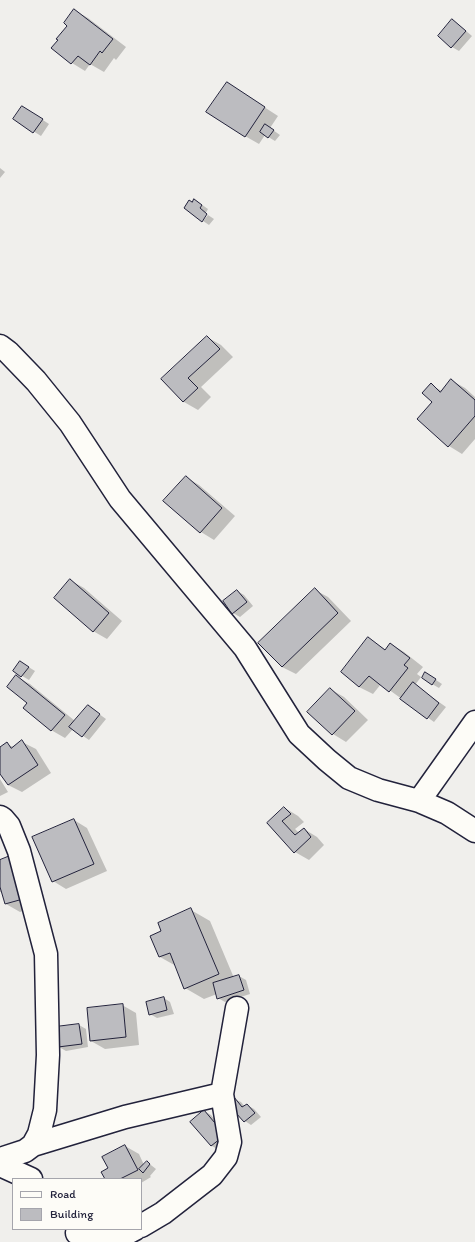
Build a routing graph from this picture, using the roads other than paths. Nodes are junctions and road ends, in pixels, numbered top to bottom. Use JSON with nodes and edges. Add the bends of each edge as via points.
{"nodes":[{"id":1,"x":0,"y":346,"type":"edge"},
{"id":2,"x":475,"y":722,"type":"edge"},
{"id":3,"x":419,"y":801,"type":"junction"},
{"id":4,"x":0,"y":817,"type":"edge"},
{"id":5,"x":475,"y":830,"type":"edge"},
{"id":6,"x":237,"y":1008,"type":"dead end"},
{"id":7,"x":222,"y":1094,"type":"junction"},
{"id":8,"x":33,"y":1145,"type":"junction"},
{"id":9,"x":0,"y":1159,"type":"edge"},
{"id":10,"x":0,"y":1165,"type":"edge"},
{"id":11,"x":29,"y":1178,"type":"edge"},
{"id":12,"x":142,"y":1225,"type":"edge"},
{"id":13,"x":132,"y":1230,"type":"edge"},
{"id":14,"x":79,"y":1235,"type":"edge"}],
"edges":[{"from":1,"to":3,"type":"street","via":[[36,381],[70,423],[120,499],[245,648],[299,734],[349,778],[378,790]]},
{"from":2,"to":3,"type":"street"},
{"from":3,"to":5,"type":"street","via":[[447,813]]},
{"from":4,"to":8,"type":"street","via":[[9,826],[19,851],[46,954],[48,1055],[45,1110],[39,1134]]},
{"from":6,"to":7,"type":"street"},
{"from":7,"to":8,"type":"street","via":[[125,1117]]},
{"from":7,"to":12,"type":"street","via":[[230,1142],[226,1157],[212,1174],[163,1213]]},
{"from":8,"to":9,"type":"street","via":[[25,1151]]},
{"from":10,"to":11,"type":"street"},
{"from":13,"to":14,"type":"street","via":[[112,1238],[100,1239]]}]}
